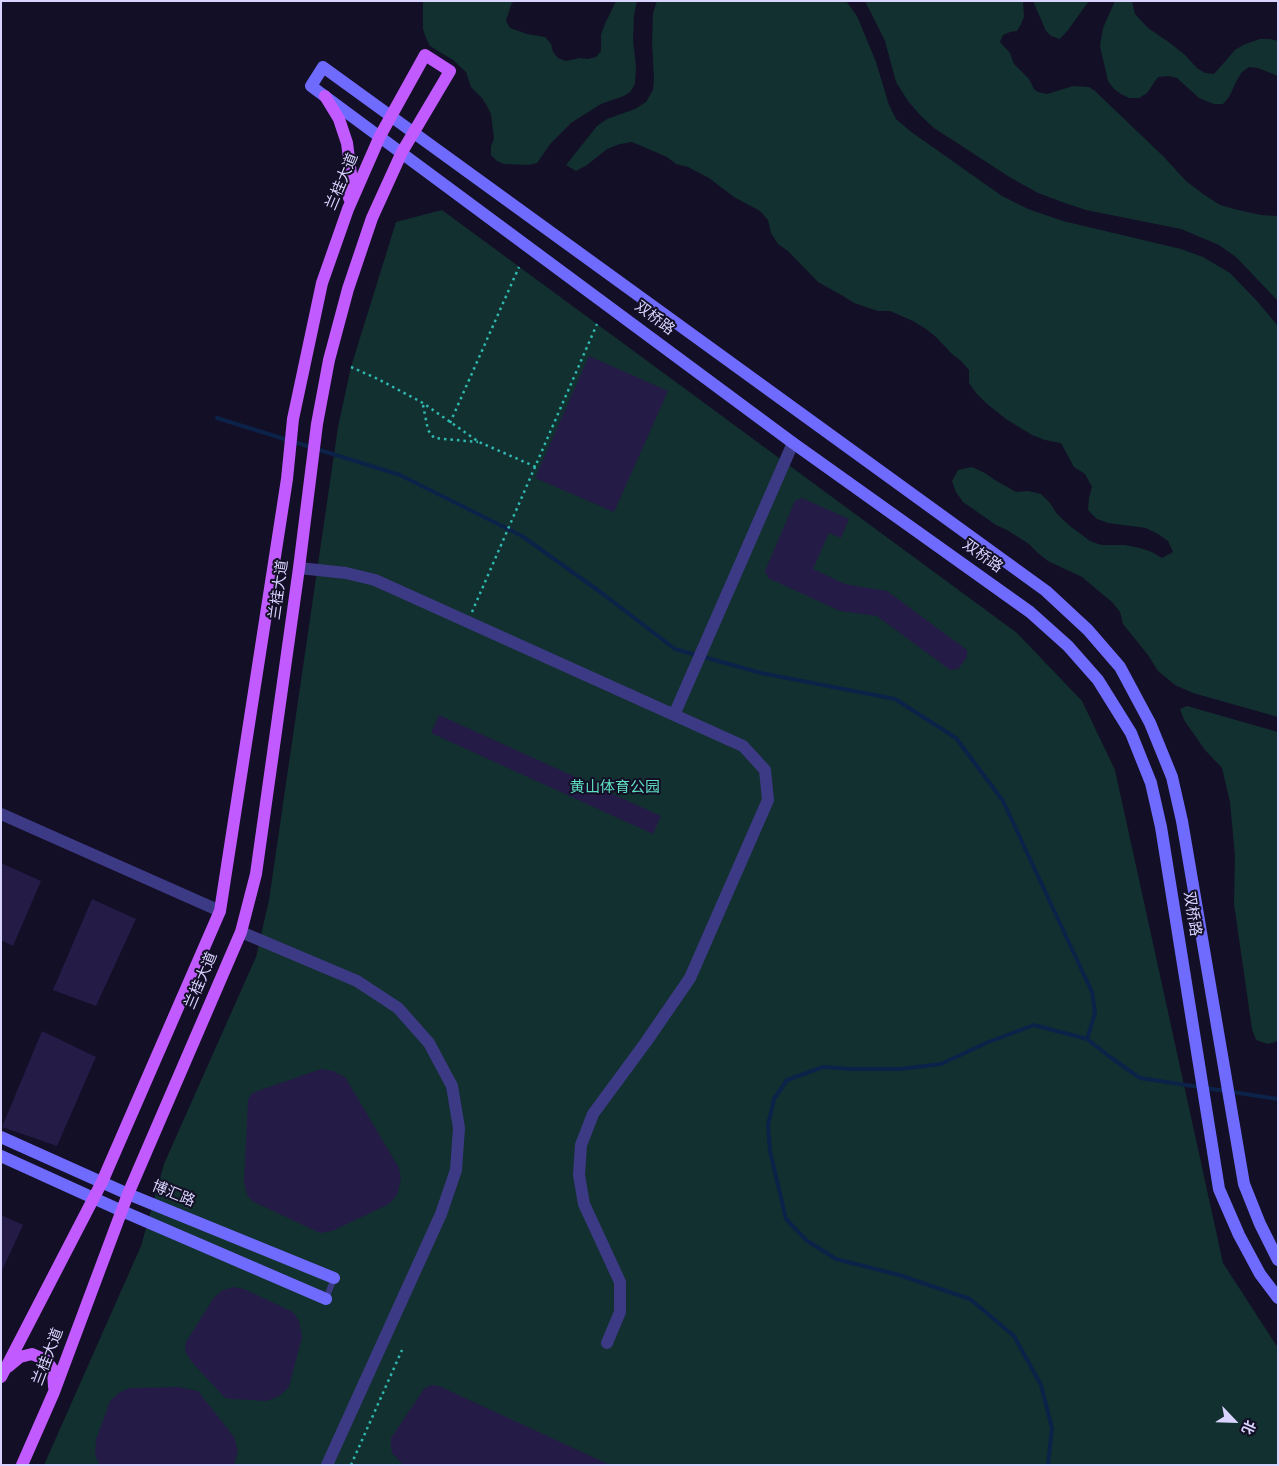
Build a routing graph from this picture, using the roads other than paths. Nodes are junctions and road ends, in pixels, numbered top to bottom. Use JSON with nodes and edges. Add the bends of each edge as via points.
{"nodes":[{"id":1,"x":325,"y":96,"type":"junction"},
{"id":2,"x":391,"y":116,"type":"junction"},
{"id":3,"x":414,"y":132,"type":"junction"},
{"id":4,"x":380,"y":136,"type":"junction"},
{"id":5,"x":402,"y":152,"type":"junction"},
{"id":6,"x":348,"y":209,"type":"junction"},
{"id":7,"x":794,"y":443,"type":"junction"},
{"id":8,"x":299,"y":568,"type":"junction"},
{"id":9,"x":674,"y":715,"type":"junction"},
{"id":10,"x":1,"y":814,"type":"edge"},
{"id":11,"x":220,"y":911,"type":"junction"},
{"id":12,"x":240,"y":932,"type":"junction"},
{"id":13,"x":1,"y":1137,"type":"edge"},
{"id":14,"x":1,"y":1156,"type":"edge"},
{"id":15,"x":102,"y":1182,"type":"junction"},
{"id":16,"x":128,"y":1194,"type":"junction"},
{"id":17,"x":94,"y":1198,"type":"junction"},
{"id":18,"x":122,"y":1211,"type":"junction"},
{"id":19,"x":1278,"y":1260,"type":"edge"},
{"id":20,"x":334,"y":1278,"type":"joint"},
{"id":21,"x":1278,"y":1298,"type":"edge"},
{"id":22,"x":326,"y":1299,"type":"joint"},
{"id":23,"x":607,"y":1343,"type":"dead end"},
{"id":24,"x":3,"y":1373,"type":"edge"},
{"id":25,"x":54,"y":1392,"type":"junction"},
{"id":26,"x":22,"y":1465,"type":"edge"},
{"id":27,"x":327,"y":1465,"type":"edge"}],
"edges":[{"from":1,"to":2,"type":"main road","name":"双桥路","via":[[311,86],[323,67]]},
{"from":1,"to":4,"type":"main road","name":"双桥路"},
{"from":1,"to":6,"type":"main road","via":[[339,120],[347,143],[351,174]]},
{"from":2,"to":3,"type":"main road","name":"双桥路"},
{"from":2,"to":3,"type":"main road","name":"兰桂大道","via":[[425,55],[450,71]]},
{"from":2,"to":4,"type":"main road","name":"兰桂大道"},
{"from":3,"to":5,"type":"main road"},
{"from":3,"to":19,"type":"main road","name":"双桥路","via":[[1046,591],[1088,630],[1120,667],[1150,723],[1172,777],[1244,1184]]},
{"from":4,"to":5,"type":"main road","name":"双桥路"},
{"from":4,"to":6,"type":"main road","name":"兰桂大道"},
{"from":5,"to":7,"type":"main road","name":"双桥路"},
{"from":5,"to":8,"type":"main road","name":"兰桂大道","via":[[372,218],[328,360]]},
{"from":6,"to":11,"type":"main road","name":"兰桂大道","via":[[322,283],[293,419]]},
{"from":7,"to":9,"type":"street"},
{"from":7,"to":21,"type":"main road","name":"双桥路","via":[[1030,612],[1068,646],[1098,680],[1131,733],[1151,784],[1161,827],[1219,1189],[1260,1274]]},
{"from":8,"to":9,"type":"street","via":[[376,580]]},
{"from":8,"to":12,"type":"main road","name":"兰桂大道","via":[[256,874]]},
{"from":9,"to":23,"type":"street","via":[[743,746],[765,770],[768,800],[690,978],[593,1114],[581,1144],[579,1174],[584,1204],[620,1282],[620,1312]]},
{"from":10,"to":11,"type":"street"},
{"from":11,"to":15,"type":"main road","name":"兰桂大道"},
{"from":12,"to":16,"type":"main road","name":"兰桂大道"},
{"from":12,"to":27,"type":"street","via":[[357,981],[398,1008],[430,1043],[452,1086],[459,1128],[456,1170],[441,1214]]},
{"from":13,"to":15,"type":"main road","name":"博汇路"},
{"from":14,"to":17,"type":"main road"},
{"from":15,"to":16,"type":"main road","name":"博汇路"},
{"from":15,"to":17,"type":"main road","name":"兰桂大道"},
{"from":16,"to":18,"type":"main road","name":"兰桂大道"},
{"from":16,"to":20,"type":"main road","name":"博汇路"},
{"from":17,"to":18,"type":"main road"},
{"from":17,"to":24,"type":"main road","name":"兰桂大道"},
{"from":18,"to":22,"type":"main road"},
{"from":18,"to":25,"type":"main road","name":"兰桂大道"},
{"from":20,"to":22,"type":"lane"},
{"from":24,"to":25,"type":"main road","via":[[20,1357],[32,1354],[46,1360],[53,1370]]},
{"from":25,"to":26,"type":"main road","name":"兰桂大道"}]}
